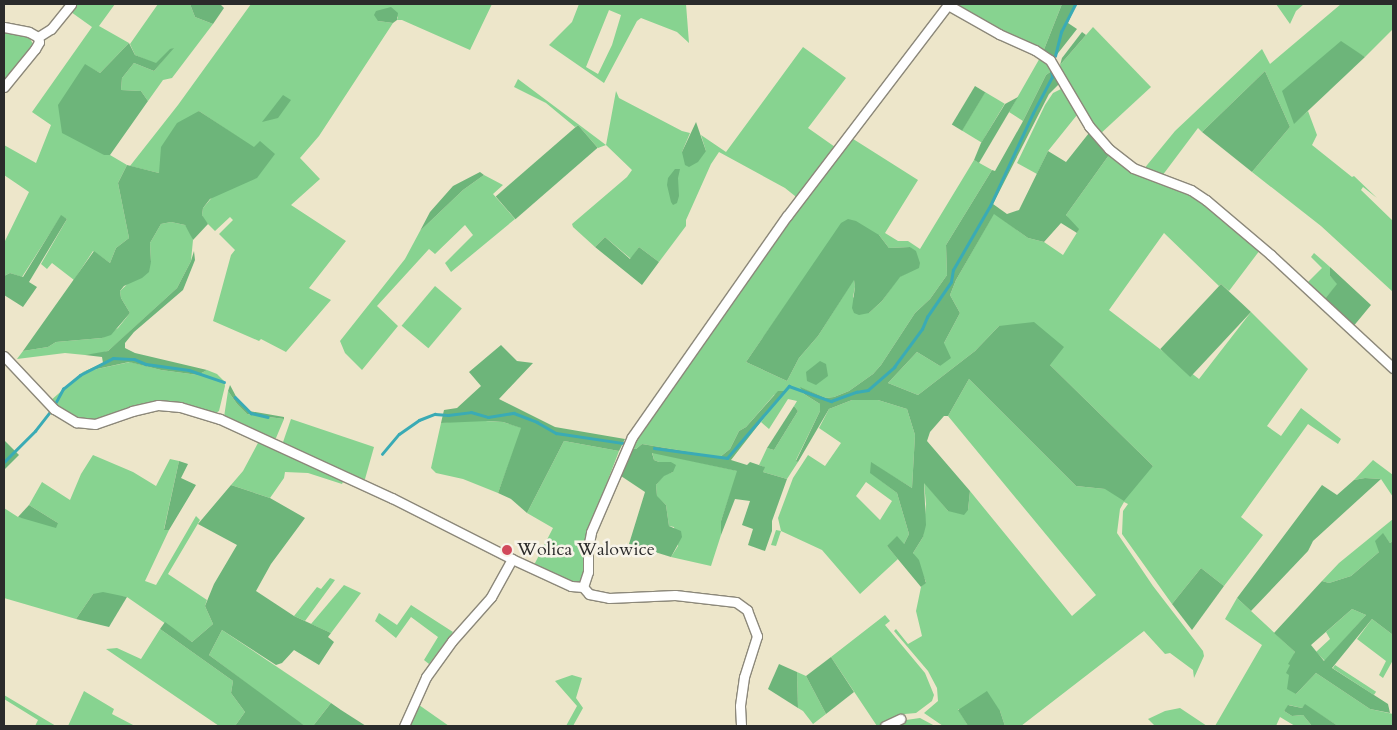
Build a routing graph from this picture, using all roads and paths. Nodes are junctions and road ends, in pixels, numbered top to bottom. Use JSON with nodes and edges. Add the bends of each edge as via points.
{"nodes":[{"id":1,"x":71,"y":4,"type":"edge"},
{"id":2,"x":4,"y":27,"type":"edge"},
{"id":3,"x":38,"y":37,"type":"junction"},
{"id":4,"x":4,"y":87,"type":"edge"},
{"id":5,"x":4,"y":356,"type":"edge"},
{"id":6,"x":1393,"y":368,"type":"edge"},
{"id":7,"x":512,"y":559,"type":"junction"},
{"id":8,"x":583,"y":587,"type":"junction"},
{"id":9,"x":900,"y":719,"type":"dead end"},
{"id":10,"x":404,"y":726,"type":"edge"},
{"id":11,"x":741,"y":726,"type":"edge"},
{"id":12,"x":885,"y":726,"type":"edge"}],
"edges":[{"from":1,"to":3,"type":"street","via":[[51,29]]},
{"from":2,"to":3,"type":"street"},
{"from":3,"to":4,"type":"street","via":[[35,49]]},
{"from":5,"to":7,"type":"street","via":[[54,409],[76,422],[95,424],[158,405],[180,407],[220,419],[392,498]]},
{"from":6,"to":8,"type":"street","via":[[1271,255],[1206,200],[1192,190],[1133,168],[1110,149],[1089,126],[1050,60],[948,5],[803,195],[632,437],[592,532],[588,572]]},
{"from":7,"to":8,"type":"street","via":[[571,586]]},
{"from":7,"to":10,"type":"street","via":[[491,597],[452,641],[426,677]]},
{"from":8,"to":11,"type":"street","via":[[589,594],[609,598],[675,595],[736,602],[747,610],[757,636],[744,677]]},
{"from":9,"to":12,"type":"street"}]}
